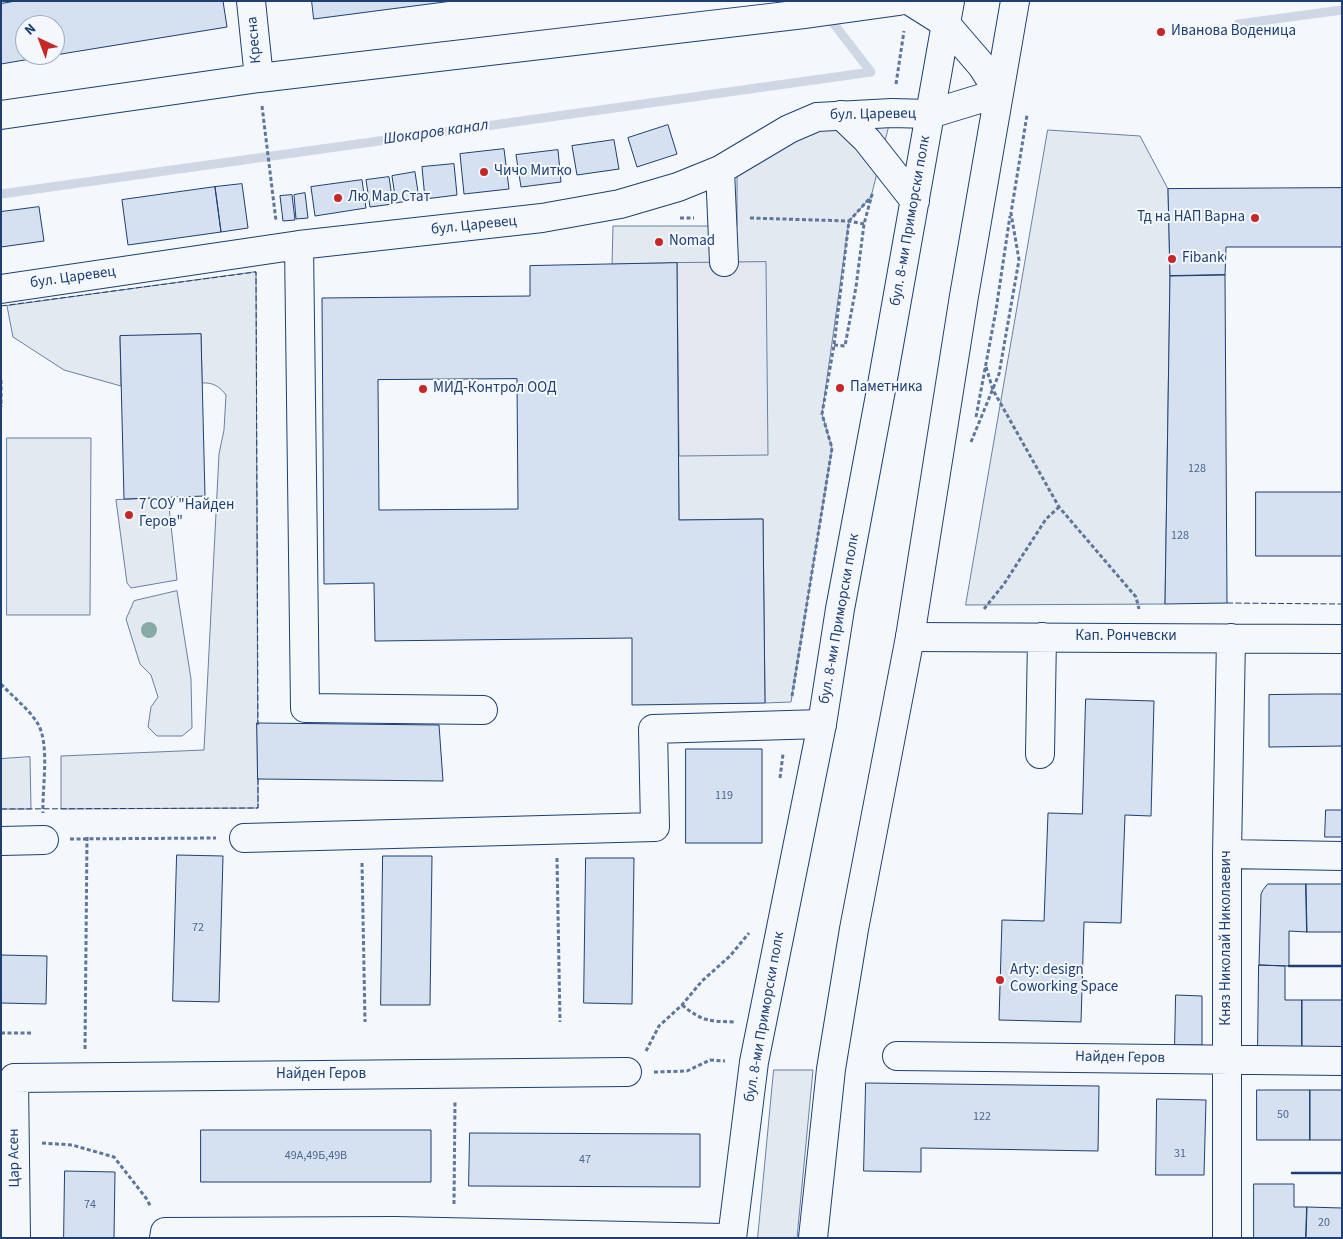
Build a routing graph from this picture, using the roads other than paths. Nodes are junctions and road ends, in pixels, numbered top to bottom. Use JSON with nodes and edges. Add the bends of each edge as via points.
{"nodes":[{"id":1,"x":251,"y":1,"type":"edge"},
{"id":2,"x":899,"y":1,"type":"edge"},
{"id":3,"x":910,"y":1,"type":"edge"},
{"id":4,"x":1015,"y":1,"type":"edge"},
{"id":5,"x":864,"y":5,"type":"edge"},
{"id":6,"x":948,"y":12,"type":"edge"},
{"id":7,"x":260,"y":89,"type":"junction"},
{"id":8,"x":999,"y":93,"type":"junction"},
{"id":9,"x":930,"y":114,"type":"junction"},
{"id":10,"x":1,"y":115,"type":"edge"},
{"id":11,"x":841,"y":115,"type":"junction"},
{"id":12,"x":720,"y":170,"type":"junction"},
{"id":13,"x":915,"y":201,"type":"junction"},
{"id":14,"x":289,"y":246,"type":"junction"},
{"id":15,"x":724,"y":262,"type":"dead end"},
{"id":16,"x":1,"y":289,"type":"edge"},
{"id":17,"x":910,"y":637,"type":"junction"},
{"id":18,"x":1042,"y":637,"type":"junction"},
{"id":19,"x":1231,"y":638,"type":"junction"},
{"id":20,"x":1342,"y":639,"type":"edge"},
{"id":21,"x":483,"y":710,"type":"dead end"},
{"id":22,"x":822,"y":724,"type":"junction"},
{"id":23,"x":1040,"y":754,"type":"dead end"},
{"id":24,"x":244,"y":838,"type":"road end"},
{"id":25,"x":44,"y":840,"type":"road end"},
{"id":26,"x":1,"y":841,"type":"edge"},
{"id":27,"x":1227,"y":854,"type":"junction"},
{"id":28,"x":1342,"y":856,"type":"edge"},
{"id":29,"x":898,"y":1056,"type":"dead end"},
{"id":30,"x":1227,"y":1059,"type":"junction"},
{"id":31,"x":1342,"y":1061,"type":"edge"},
{"id":32,"x":627,"y":1072,"type":"road end"},
{"id":33,"x":14,"y":1078,"type":"joint"},
{"id":34,"x":164,"y":1235,"type":"edge"},
{"id":35,"x":395,"y":1235,"type":"edge"},
{"id":36,"x":16,"y":1238,"type":"edge"},
{"id":37,"x":725,"y":1238,"type":"edge"},
{"id":38,"x":732,"y":1238,"type":"edge"},
{"id":39,"x":813,"y":1238,"type":"edge"},
{"id":40,"x":1226,"y":1238,"type":"edge"}],
"edges":[{"from":1,"to":7,"type":"street","name":"Кресна"},
{"from":2,"to":5,"type":"street"},
{"from":3,"to":6,"type":"street"},
{"from":4,"to":8,"type":"street"},
{"from":5,"to":7,"type":"street"},
{"from":6,"to":8,"type":"street"},
{"from":6,"to":9,"type":"street","name":"бул. 8-ми Приморски полк"},
{"from":7,"to":10,"type":"street"},
{"from":8,"to":9,"type":"street","name":"бул. Царевец"},
{"from":8,"to":17,"type":"street"},
{"from":9,"to":11,"type":"street","name":"бул. Царевец"},
{"from":9,"to":13,"type":"street","name":"бул. 8-ми Приморски полк"},
{"from":11,"to":12,"type":"street","name":"бул. Царевец","via":[[816,117],[789,129]]},
{"from":11,"to":13,"type":"street","via":[[867,140]]},
{"from":12,"to":14,"type":"street","name":"бул. Царевец","via":[[678,187],[620,204],[542,218]]},
{"from":12,"to":15,"type":"street"},
{"from":13,"to":22,"type":"street","name":"бул. 8-ми Приморски полк"},
{"from":14,"to":16,"type":"street","name":"бул. Царевец"},
{"from":14,"to":21,"type":"street","via":[[305,708]]},
{"from":17,"to":18,"type":"street","name":"Кап. Рончевски"},
{"from":17,"to":39,"type":"street","via":[[854,929],[831,1069]]},
{"from":18,"to":19,"type":"street","name":"Кап. Рончевски"},
{"from":18,"to":23,"type":"street"},
{"from":19,"to":20,"type":"street","name":"Кап. Рончевски"},
{"from":19,"to":27,"type":"street","name":"Княз Николай Николаевич"},
{"from":22,"to":24,"type":"street","via":[[653,729],[655,827]]},
{"from":22,"to":38,"type":"street","name":"бул. 8-ми Приморски полк","via":[[754,1062]]},
{"from":25,"to":26,"type":"street"},
{"from":27,"to":28,"type":"street"},
{"from":27,"to":30,"type":"street","name":"Княз Николай Николаевич"},
{"from":29,"to":30,"type":"street","name":"Найден Геров"},
{"from":30,"to":31,"type":"street","name":"Найден Геров"},
{"from":30,"to":40,"type":"street","name":"Княз Николай Николаевич"},
{"from":32,"to":33,"type":"street","name":"Найден Геров"},
{"from":33,"to":36,"type":"street","name":"Цар Асен"},
{"from":34,"to":35,"type":"street"},
{"from":35,"to":37,"type":"street"}]}
